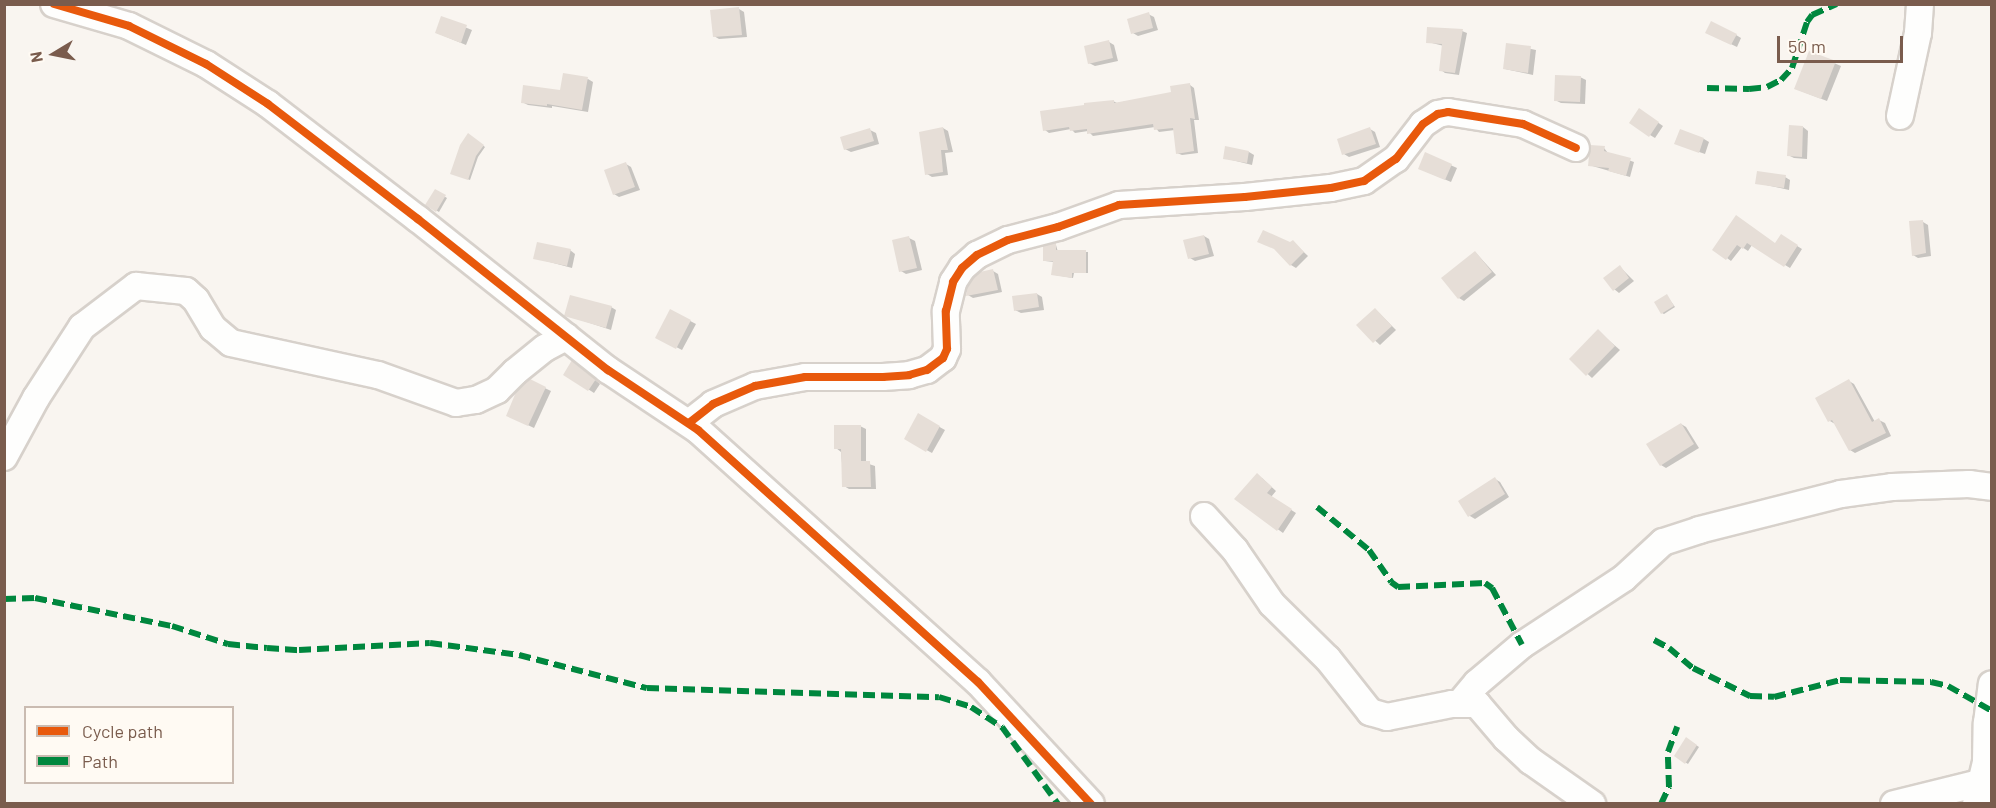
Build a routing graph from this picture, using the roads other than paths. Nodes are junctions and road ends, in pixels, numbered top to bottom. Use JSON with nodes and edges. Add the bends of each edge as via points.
{"nodes":[{"id":1,"x":54,"y":4,"type":"edge"},
{"id":2,"x":1920,"y":4,"type":"edge"},
{"id":3,"x":1900,"y":116,"type":"dead end"},
{"id":4,"x":1576,"y":148,"type":"dead end"},
{"id":5,"x":566,"y":337,"type":"junction"},
{"id":6,"x":688,"y":423,"type":"junction"},
{"id":7,"x":4,"y":458,"type":"edge"},
{"id":8,"x":1992,"y":487,"type":"edge"},
{"id":9,"x":1204,"y":516,"type":"dead end"},
{"id":10,"x":1992,"y":684,"type":"edge"},
{"id":11,"x":1460,"y":703,"type":"junction"},
{"id":12,"x":1984,"y":789,"type":"edge"},
{"id":13,"x":1091,"y":804,"type":"edge"},
{"id":14,"x":1592,"y":804,"type":"edge"},
{"id":15,"x":1894,"y":804,"type":"edge"}],
"edges":[{"from":1,"to":5,"type":"street","via":[[129,26],[206,64],[268,104]]},
{"from":2,"to":3,"type":"street","via":[[1918,33]]},
{"from":4,"to":6,"type":"street","via":[[1523,124],[1448,112],[1423,124],[1396,159],[1364,181],[1245,197],[1119,205],[1008,240],[977,255],[953,282],[946,311],[946,349],[943,358],[927,370],[883,377],[805,376],[755,386],[713,404]]},
{"from":5,"to":6,"type":"street"},
{"from":5,"to":7,"type":"street","via":[[545,348],[497,390],[476,400],[456,403],[378,375],[231,342],[213,328],[186,291],[136,286],[82,327],[36,398]]},
{"from":6,"to":13,"type":"street","via":[[978,682]]},
{"from":8,"to":11,"type":"street","via":[[1969,484],[1851,492],[1663,542],[1624,578],[1522,645]]},
{"from":9,"to":11,"type":"street","via":[[1235,550],[1272,604],[1328,659],[1370,712],[1387,717]]},
{"from":10,"to":12,"type":"street"},
{"from":11,"to":14,"type":"street","via":[[1483,708],[1506,738],[1531,761]]},
{"from":12,"to":15,"type":"street"}]}
